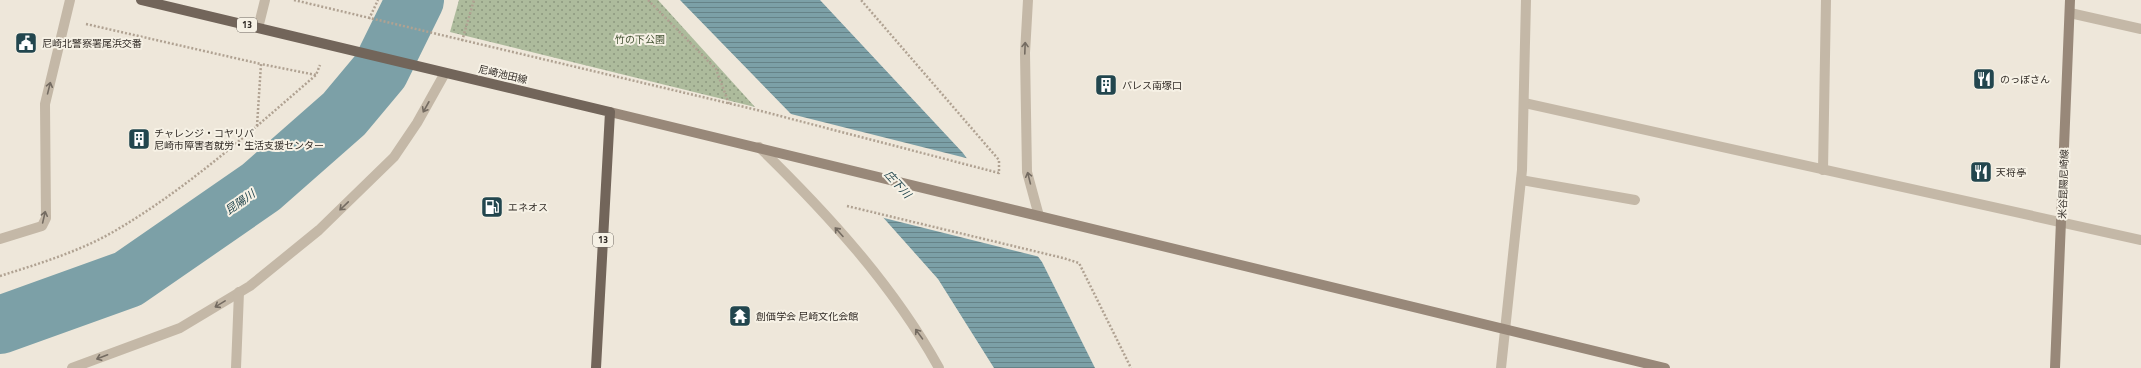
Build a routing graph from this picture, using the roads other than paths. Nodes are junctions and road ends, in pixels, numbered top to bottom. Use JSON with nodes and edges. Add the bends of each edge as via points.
{"nodes":[{"id":1,"x":70,"y":0,"type":"edge"},
{"id":2,"x":140,"y":0,"type":"edge"},
{"id":3,"x":264,"y":0,"type":"edge"},
{"id":4,"x":1028,"y":0,"type":"edge"},
{"id":5,"x":1526,"y":0,"type":"edge"},
{"id":6,"x":1826,"y":0,"type":"edge"},
{"id":7,"x":2070,"y":0,"type":"edge"},
{"id":8,"x":2070,"y":13,"type":"junction"},
{"id":9,"x":258,"y":28,"type":"junction"},
{"id":10,"x":2141,"y":29,"type":"edge"},
{"id":11,"x":445,"y":73,"type":"junction"},
{"id":12,"x":1524,"y":103,"type":"junction"},
{"id":13,"x":610,"y":112,"type":"junction"},
{"id":14,"x":759,"y":147,"type":"junction"},
{"id":15,"x":1823,"y":170,"type":"junction"},
{"id":16,"x":1521,"y":180,"type":"junction"},
{"id":17,"x":1635,"y":200,"type":"dead end"},
{"id":18,"x":1034,"y":214,"type":"junction"},
{"id":19,"x":2061,"y":223,"type":"junction"},
{"id":20,"x":0,"y":239,"type":"edge"},
{"id":21,"x":2141,"y":240,"type":"edge"},
{"id":22,"x":239,"y":292,"type":"junction"},
{"id":23,"x":1506,"y":330,"type":"junction"},
{"id":24,"x":72,"y":368,"type":"edge"},
{"id":25,"x":236,"y":368,"type":"edge"},
{"id":26,"x":596,"y":368,"type":"edge"},
{"id":27,"x":939,"y":368,"type":"edge"},
{"id":28,"x":1501,"y":368,"type":"edge"},
{"id":29,"x":1665,"y":368,"type":"edge"},
{"id":30,"x":2055,"y":368,"type":"edge"}],
"edges":[{"from":20,"to":1,"type":"street","one_way":true,"via":[[42,226],[46,218],[45,104]]},
{"from":2,"to":9,"type":"main road","name":"尼崎池田線","number":"13"},
{"from":3,"to":9,"type":"street"},
{"from":18,"to":4,"type":"street","one_way":true,"via":[[1027,172],[1024,53]]},
{"from":5,"to":12,"type":"street"},
{"from":6,"to":15,"type":"street"},
{"from":7,"to":8,"type":"street","name":"米谷昆陽尼崎線"},
{"from":8,"to":10,"type":"street"},
{"from":8,"to":19,"type":"street","name":"米谷昆陽尼崎線"},
{"from":9,"to":11,"type":"main road","name":"尼崎池田線","number":"13"},
{"from":11,"to":13,"type":"main road","name":"尼崎池田線","number":"13"},
{"from":11,"to":22,"type":"street","one_way":true,"via":[[417,123],[394,157],[319,230]]},
{"from":12,"to":15,"type":"street"},
{"from":12,"to":16,"type":"street"},
{"from":13,"to":14,"type":"street"},
{"from":13,"to":26,"type":"main road","number":"13"},
{"from":14,"to":18,"type":"street"},
{"from":27,"to":14,"type":"street","one_way":true,"via":[[923,340],[866,262],[796,183]]},
{"from":15,"to":19,"type":"street"},
{"from":16,"to":17,"type":"street"},
{"from":16,"to":23,"type":"street"},
{"from":18,"to":23,"type":"street"},
{"from":19,"to":21,"type":"street"},
{"from":19,"to":30,"type":"street","name":"米谷昆陽尼崎線"},
{"from":22,"to":24,"type":"street","one_way":true,"via":[[180,328]]},
{"from":22,"to":25,"type":"street"},
{"from":23,"to":28,"type":"street"},
{"from":23,"to":29,"type":"street"}]}
